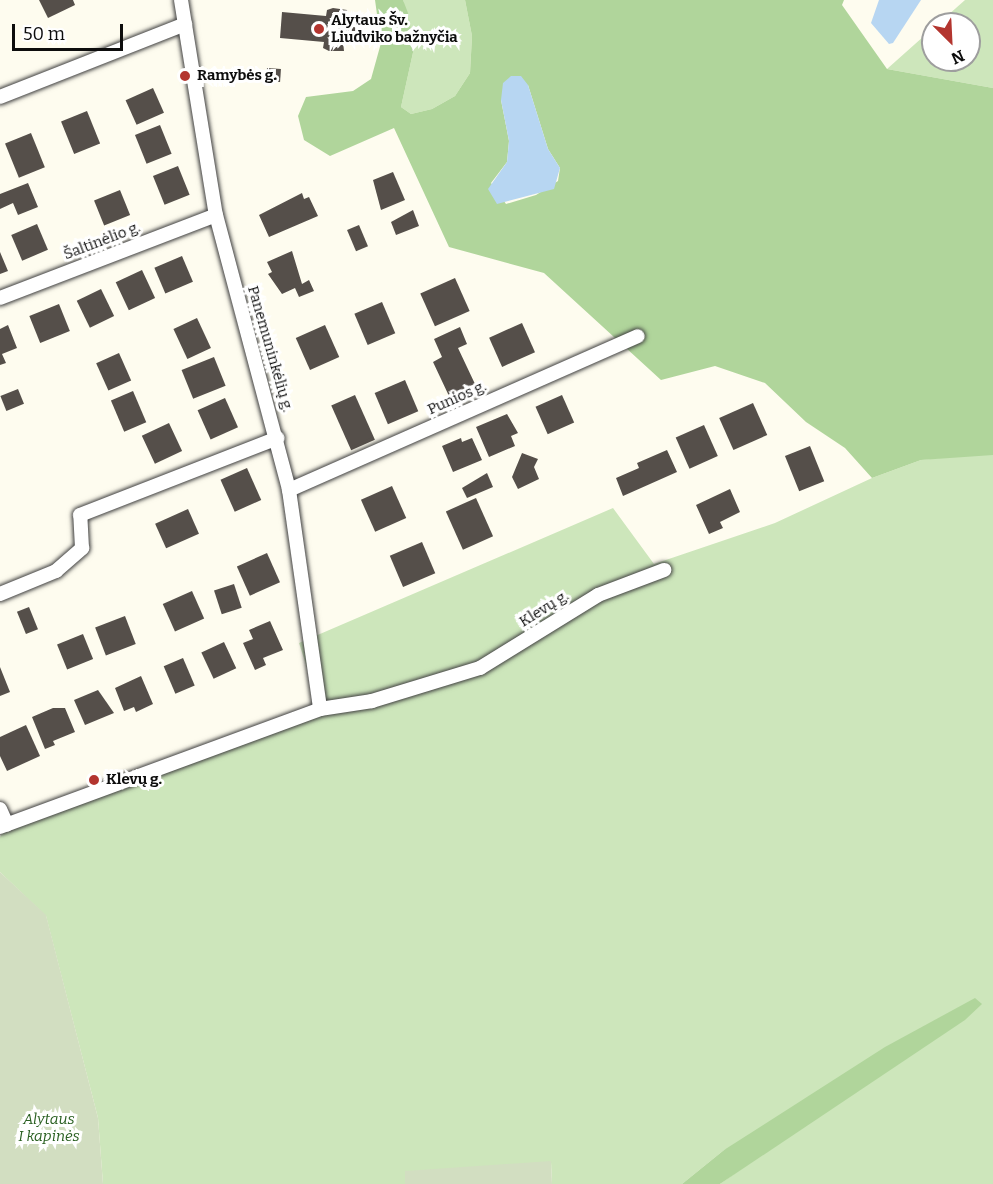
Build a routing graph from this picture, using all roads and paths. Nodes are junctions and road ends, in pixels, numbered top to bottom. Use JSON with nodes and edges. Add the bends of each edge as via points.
{"nodes":[{"id":1,"x":181,"y":0,"type":"edge"},
{"id":2,"x":185,"y":24,"type":"junction"},
{"id":3,"x":0,"y":97,"type":"edge"},
{"id":4,"x":216,"y":215,"type":"junction"},
{"id":5,"x":0,"y":298,"type":"edge"},
{"id":6,"x":638,"y":336,"type":"dead end"},
{"id":7,"x":278,"y":438,"type":"junction"},
{"id":8,"x":289,"y":490,"type":"junction"},
{"id":9,"x":664,"y":570,"type":"dead end"},
{"id":10,"x":0,"y":594,"type":"edge"},
{"id":11,"x":320,"y":709,"type":"junction"},
{"id":12,"x":0,"y":809,"type":"edge"},
{"id":13,"x":3,"y":826,"type":"edge"}],
"edges":[{"from":1,"to":2,"type":"street","name":"Panemuninkėlių g."},
{"from":2,"to":3,"type":"street"},
{"from":2,"to":4,"type":"street","name":"Panemuninkėlių g."},
{"from":4,"to":5,"type":"street","name":"Šaltinėlio g."},
{"from":4,"to":7,"type":"street","name":"Panemuninkėlių g."},
{"from":6,"to":8,"type":"street","name":"Punios g."},
{"from":7,"to":8,"type":"street","name":"Panemuninkėlių g."},
{"from":7,"to":10,"type":"street","via":[[80,515],[82,548],[56,571]]},
{"from":8,"to":11,"type":"street","name":"Panemuninkėlių g."},
{"from":9,"to":11,"type":"street","name":"Klevų g.","via":[[598,595],[480,668],[372,701]]},
{"from":11,"to":13,"type":"street","name":"Klevų g."},
{"from":12,"to":13,"type":"street"}]}
